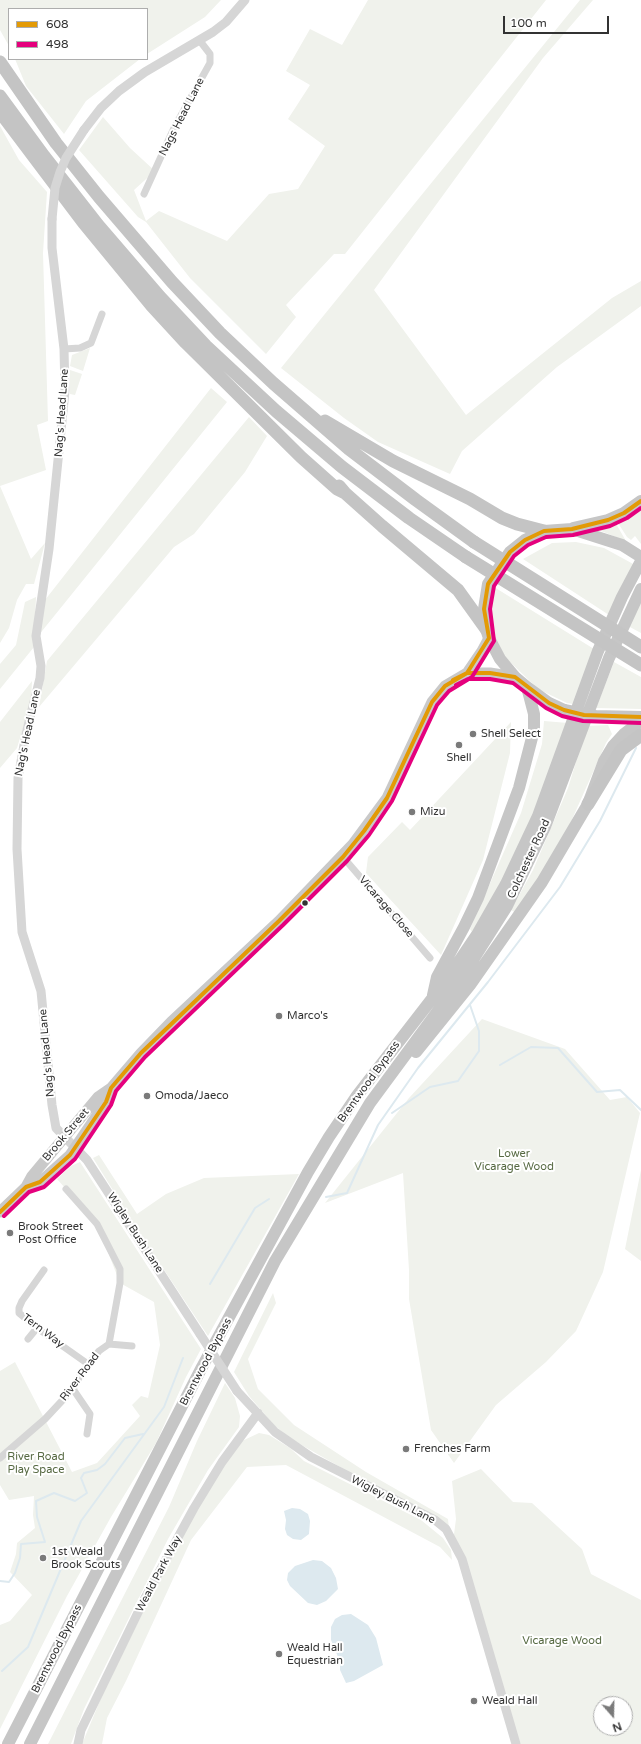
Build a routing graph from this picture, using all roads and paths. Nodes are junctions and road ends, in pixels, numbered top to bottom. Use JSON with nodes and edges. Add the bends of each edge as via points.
{"nodes":[{"id":1,"x":245,"y":0,"type":"edge"},
{"id":2,"x":200,"y":41,"type":"junction"},
{"id":3,"x":0,"y":62,"type":"edge"},
{"id":4,"x":0,"y":96,"type":"edge"},
{"id":5,"x":0,"y":112,"type":"edge"},
{"id":6,"x":144,"y":194,"type":"dead end"},
{"id":7,"x":102,"y":314,"type":"dead end"},
{"id":8,"x":185,"y":324,"type":"junction"},
{"id":9,"x":64,"y":348,"type":"junction"},
{"id":10,"x":302,"y":409,"type":"junction"},
{"id":11,"x":344,"y":493,"type":"junction"},
{"id":12,"x":641,"y":501,"type":"edge"},
{"id":13,"x":572,"y":528,"type":"junction"},
{"id":14,"x":544,"y":530,"type":"junction"},
{"id":15,"x":639,"y":557,"type":"edge"},
{"id":16,"x":641,"y":589,"type":"edge"},
{"id":17,"x":488,"y":633,"type":"junction"},
{"id":18,"x":641,"y":647,"type":"edge"},
{"id":19,"x":641,"y":664,"type":"edge"},
{"id":20,"x":467,"y":674,"type":"junction"},
{"id":21,"x":515,"y":677,"type":"junction"},
{"id":22,"x":526,"y":687,"type":"junction"},
{"id":23,"x":641,"y":717,"type":"edge"},
{"id":24,"x":641,"y":721,"type":"edge"},
{"id":25,"x":641,"y":735,"type":"edge"},
{"id":26,"x":588,"y":804,"type":"junction"},
{"id":27,"x":343,"y":857,"type":"junction"},
{"id":28,"x":430,"y":958,"type":"dead end"},
{"id":29,"x":433,"y":997,"type":"junction"},
{"id":30,"x":112,"y":1088,"type":"junction"},
{"id":31,"x":370,"y":1103,"type":"junction"},
{"id":32,"x":64,"y":1137,"type":"junction"},
{"id":33,"x":75,"y":1147,"type":"junction"},
{"id":34,"x":26,"y":1187,"type":"junction"},
{"id":35,"x":66,"y":1190,"type":"dead end"},
{"id":36,"x":0,"y":1212,"type":"edge"},
{"id":37,"x":44,"y":1270,"type":"dead end"},
{"id":38,"x":37,"y":1328,"type":"junction"},
{"id":39,"x":28,"y":1339,"type":"dead end"},
{"id":40,"x":108,"y":1344,"type":"junction"},
{"id":41,"x":132,"y":1346,"type":"dead end"},
{"id":42,"x":88,"y":1364,"type":"junction"},
{"id":43,"x":73,"y":1389,"type":"junction"},
{"id":44,"x":258,"y":1413,"type":"junction"},
{"id":45,"x":88,"y":1434,"type":"dead end"},
{"id":46,"x":0,"y":1458,"type":"edge"},
{"id":47,"x":8,"y":1744,"type":"edge"},
{"id":48,"x":30,"y":1744,"type":"edge"},
{"id":49,"x":78,"y":1744,"type":"edge"},
{"id":50,"x":516,"y":1744,"type":"edge"}],
"edges":[{"from":1,"to":2,"type":"street","via":[[226,22]]},
{"from":2,"to":6,"type":"street","name":"Nags Head Lane","via":[[210,54],[210,62],[174,128]]},
{"from":2,"to":9,"type":"street","name":"Nag's Head Lane","bridge":true,"via":[[145,72],[119,91],[101,108],[66,158],[55,188],[52,219],[52,248]]},
{"from":3,"to":10,"type":"highway","via":[[56,143],[135,240],[220,333]]},
{"from":4,"to":8,"type":"highway","via":[[98,225]]},
{"from":5,"to":11,"type":"highway","via":[[83,222],[152,306],[301,457]]},
{"from":7,"to":9,"type":"street","via":[[91,343],[80,348]]},
{"from":8,"to":11,"type":"highway","via":[[231,381]]},
{"from":8,"to":19,"type":"highway","bridge":true,"via":[[242,380],[320,449],[386,501],[466,557]]},
{"from":9,"to":32,"type":"street","name":"Nag's Head Lane","via":[[63,421],[49,550],[36,636],[41,666],[40,678],[20,764],[16,834],[22,932],[41,991],[54,1122]]},
{"from":10,"to":14,"type":"highway","via":[[502,518]]},
{"from":10,"to":18,"type":"highway","bridge":true,"via":[[377,471],[474,542]]},
{"from":11,"to":17,"type":"highway","via":[[458,590]]},
{"from":12,"to":13,"type":"highway","via":[[608,520]]},
{"from":13,"to":14,"type":"highway"},
{"from":13,"to":15,"type":"highway","via":[[622,545]]},
{"from":14,"to":17,"type":"highway","via":[[517,545],[488,584],[485,598]]},
{"from":15,"to":29,"type":"highway","name":"Colchester Road","via":[[593,664],[522,853],[478,933]]},
{"from":16,"to":31,"type":"highway","name":"Colchester Road","via":[[609,658],[545,827],[507,906],[457,985]]},
{"from":17,"to":20,"type":"main road","name":"Brook Street","via":[[482,652]]},
{"from":17,"to":21,"type":"highway","via":[[500,659]]},
{"from":20,"to":21,"type":"main road","name":"Brook Street","via":[[490,673]]},
{"from":20,"to":27,"type":"main road","name":"Brook Street","via":[[445,686],[436,697],[387,798]]},
{"from":21,"to":22,"type":"highway"},
{"from":22,"to":23,"type":"highway","bridge":true,"via":[[564,710],[594,716]]},
{"from":22,"to":29,"type":"highway","via":[[534,714],[534,730],[519,788],[478,898],[437,977]]},
{"from":24,"to":26,"type":"highway","via":[[624,734],[609,752]]},
{"from":25,"to":26,"type":"highway","via":[[621,750]]},
{"from":26,"to":31,"type":"highway","via":[[542,882],[470,985],[407,1064]]},
{"from":27,"to":28,"type":"street","name":"Vicarage Close"},
{"from":27,"to":30,"type":"main road","name":"Brook Street","via":[[166,1028]]},
{"from":29,"to":47,"type":"highway","name":"Brentwood Bypass","via":[[356,1097],[308,1172],[202,1367]]},
{"from":30,"to":32,"type":"main road","name":"Brook Street","via":[[98,1097]]},
{"from":30,"to":33,"type":"main road","name":"Brook Street","via":[[106,1102]]},
{"from":31,"to":48,"type":"highway","name":"Brentwood Bypass","via":[[274,1262]]},
{"from":32,"to":33,"type":"street","name":"Wigley Bush Lane"},
{"from":32,"to":34,"type":"main road","name":"Brook Street"},
{"from":33,"to":34,"type":"main road","name":"Brook Street","via":[[70,1155],[40,1182]]},
{"from":33,"to":44,"type":"street","name":"Wigley Bush Lane","bridge":true,"via":[[87,1160],[237,1391]]},
{"from":34,"to":36,"type":"main road","name":"Brook Street"},
{"from":35,"to":40,"type":"street","via":[[97,1224],[120,1269],[120,1283]]},
{"from":37,"to":38,"type":"street","name":"Tern Way","via":[[19,1308],[19,1313]]},
{"from":38,"to":39,"type":"street"},
{"from":38,"to":42,"type":"street","name":"Tern Way"},
{"from":40,"to":41,"type":"street","name":"River Road"},
{"from":40,"to":42,"type":"street","name":"River Road"},
{"from":42,"to":43,"type":"street","name":"River Road"},
{"from":43,"to":45,"type":"street","via":[[90,1414]]},
{"from":43,"to":46,"type":"street","name":"River Road","via":[[45,1419]]},
{"from":44,"to":49,"type":"street","name":"Weald Park Way","via":[[222,1462],[145,1598],[82,1730]]},
{"from":44,"to":50,"type":"street","name":"Wigley Bush Lane","via":[[275,1432],[311,1457],[435,1520],[446,1529],[462,1559]]}]}
